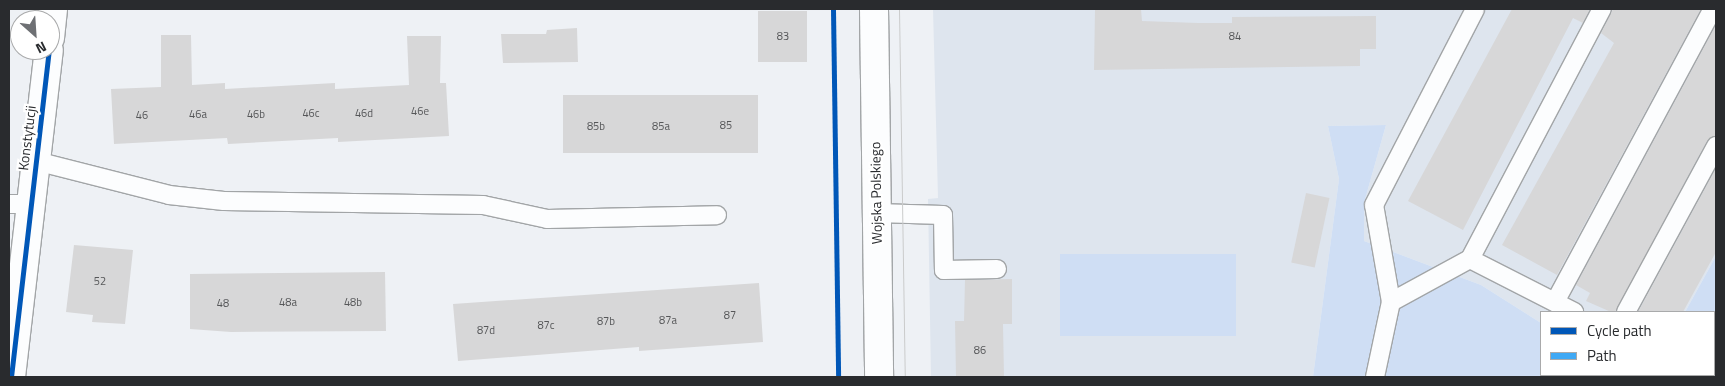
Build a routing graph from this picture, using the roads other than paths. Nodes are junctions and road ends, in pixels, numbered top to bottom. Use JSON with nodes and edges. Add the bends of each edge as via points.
{"nodes":[{"id":1,"x":874,"y":9,"type":"edge"},
{"id":2,"x":1475,"y":9,"type":"edge"},
{"id":3,"x":1602,"y":9,"type":"edge"},
{"id":4,"x":1713,"y":9,"type":"edge"},
{"id":5,"x":48,"y":60,"type":"edge"},
{"id":6,"x":1716,"y":146,"type":"edge"},
{"id":7,"x":36,"y":161,"type":"junction"},
{"id":8,"x":19,"y":204,"type":"edge"},
{"id":9,"x":876,"y":213,"type":"junction"},
{"id":10,"x":717,"y":214,"type":"dead end"},
{"id":11,"x":1470,"y":259,"type":"junction"},
{"id":12,"x":997,"y":269,"type":"dead end"},
{"id":13,"x":1390,"y":302,"type":"junction"},
{"id":14,"x":1555,"y":302,"type":"junction"},
{"id":15,"x":1572,"y":311,"type":"edge"},
{"id":16,"x":1627,"y":311,"type":"edge"},
{"id":17,"x":12,"y":377,"type":"edge"},
{"id":18,"x":879,"y":377,"type":"edge"},
{"id":19,"x":1374,"y":377,"type":"edge"}],
"edges":[{"from":1,"to":9,"type":"main road","name":"Wojska Polskiego"},
{"from":2,"to":13,"type":"lane","via":[[1374,204]]},
{"from":3,"to":11,"type":"lane"},
{"from":4,"to":14,"type":"lane"},
{"from":5,"to":7,"type":"main road","name":"Konstytucji"},
{"from":6,"to":16,"type":"lane"},
{"from":7,"to":8,"type":"main road","name":"Konstytucji"},
{"from":7,"to":10,"type":"lane","via":[[169,195],[224,202],[484,205],[547,219]]},
{"from":8,"to":17,"type":"main road","name":"Konstytucji"},
{"from":9,"to":12,"type":"lane","via":[[943,215],[944,270]]},
{"from":9,"to":18,"type":"main road","name":"Wojska Polskiego"},
{"from":11,"to":13,"type":"lane"},
{"from":11,"to":14,"type":"lane"},
{"from":13,"to":19,"type":"lane"},
{"from":14,"to":15,"type":"lane"}]}
